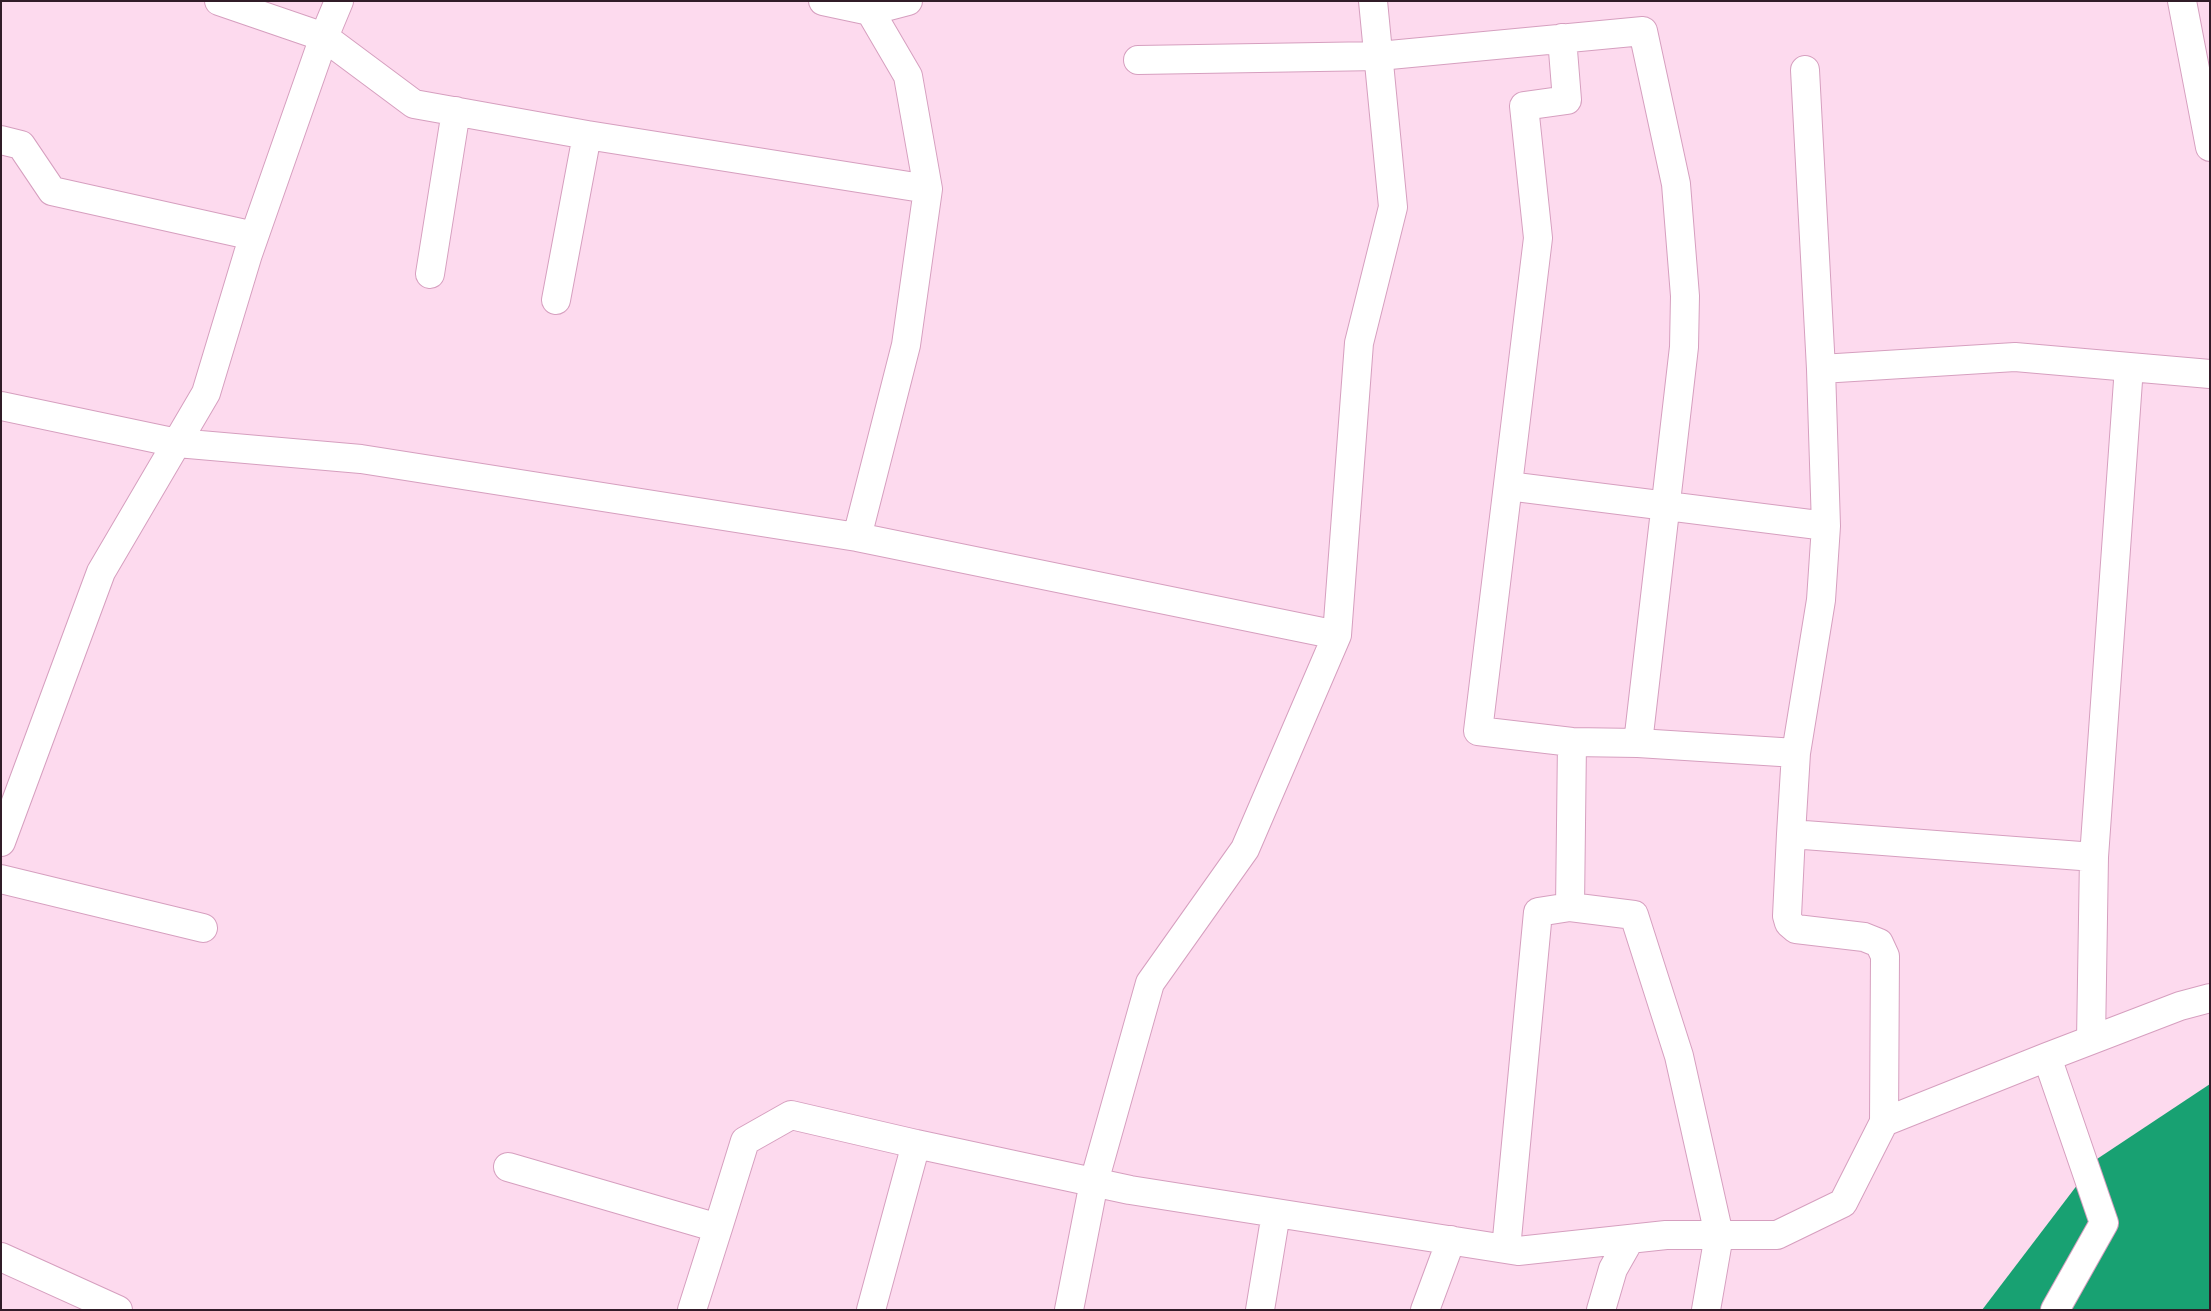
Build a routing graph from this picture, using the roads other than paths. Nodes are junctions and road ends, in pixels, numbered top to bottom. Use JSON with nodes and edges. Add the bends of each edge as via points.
{"nodes":[{"id":1,"x":219,"y":1,"type":"edge"},
{"id":2,"x":339,"y":1,"type":"edge"},
{"id":3,"x":823,"y":1,"type":"edge"},
{"id":4,"x":908,"y":1,"type":"edge"},
{"id":5,"x":1372,"y":1,"type":"edge"},
{"id":6,"x":2182,"y":1,"type":"edge"},
{"id":7,"x":870,"y":11,"type":"junction"},
{"id":8,"x":324,"y":37,"type":"junction"},
{"id":9,"x":1562,"y":38,"type":"junction"},
{"id":10,"x":1379,"y":56,"type":"junction"},
{"id":11,"x":1138,"y":60,"type":"dead end"},
{"id":12,"x":1805,"y":70,"type":"dead end"},
{"id":13,"x":456,"y":111,"type":"junction"},
{"id":14,"x":588,"y":135,"type":"junction"},
{"id":15,"x":1,"y":140,"type":"edge"},
{"id":16,"x":2210,"y":147,"type":"edge"},
{"id":17,"x":928,"y":189,"type":"junction"},
{"id":18,"x":254,"y":236,"type":"junction"},
{"id":19,"x":430,"y":274,"type":"dead end"},
{"id":20,"x":556,"y":300,"type":"dead end"},
{"id":21,"x":2129,"y":367,"type":"junction"},
{"id":22,"x":1821,"y":369,"type":"junction"},
{"id":23,"x":2210,"y":374,"type":"edge"},
{"id":24,"x":1,"y":406,"type":"edge"},
{"id":25,"x":177,"y":443,"type":"junction"},
{"id":26,"x":1508,"y":486,"type":"junction"},
{"id":27,"x":1665,"y":506,"type":"junction"},
{"id":28,"x":1826,"y":526,"type":"junction"},
{"id":29,"x":857,"y":536,"type":"junction"},
{"id":30,"x":1337,"y":636,"type":"junction"},
{"id":31,"x":1572,"y":742,"type":"junction"},
{"id":32,"x":1638,"y":743,"type":"junction"},
{"id":33,"x":1796,"y":753,"type":"junction"},
{"id":34,"x":10,"y":787,"type":"edge"},
{"id":35,"x":1791,"y":834,"type":"junction"},
{"id":36,"x":1,"y":842,"type":"edge"},
{"id":37,"x":2094,"y":857,"type":"junction"},
{"id":38,"x":1,"y":879,"type":"edge"},
{"id":39,"x":1570,"y":907,"type":"junction"},
{"id":40,"x":203,"y":928,"type":"dead end"},
{"id":41,"x":2210,"y":998,"type":"edge"},
{"id":42,"x":2091,"y":1040,"type":"junction"},
{"id":43,"x":2047,"y":1056,"type":"junction"},
{"id":44,"x":1884,"y":1122,"type":"junction"},
{"id":45,"x":916,"y":1144,"type":"junction"},
{"id":46,"x":508,"y":1167,"type":"dead end"},
{"id":47,"x":1094,"y":1182,"type":"junction"},
{"id":48,"x":1276,"y":1213,"type":"junction"},
{"id":49,"x":718,"y":1228,"type":"junction"},
{"id":50,"x":1720,"y":1235,"type":"junction"},
{"id":51,"x":1630,"y":1239,"type":"junction"},
{"id":52,"x":1451,"y":1240,"type":"junction"},
{"id":53,"x":1506,"y":1249,"type":"junction"},
{"id":54,"x":1,"y":1256,"type":"edge"},
{"id":55,"x":118,"y":1310,"type":"edge"},
{"id":56,"x":692,"y":1310,"type":"edge"},
{"id":57,"x":871,"y":1310,"type":"edge"},
{"id":58,"x":1069,"y":1310,"type":"edge"},
{"id":59,"x":1260,"y":1310,"type":"edge"},
{"id":60,"x":1426,"y":1310,"type":"edge"},
{"id":61,"x":1601,"y":1310,"type":"edge"},
{"id":62,"x":1706,"y":1310,"type":"edge"},
{"id":63,"x":2055,"y":1310,"type":"edge"}],
"edges":[{"from":1,"to":8,"type":"street"},
{"from":2,"to":8,"type":"street"},
{"from":3,"to":7,"type":"street"},
{"from":4,"to":7,"type":"street"},
{"from":5,"to":10,"type":"street"},
{"from":6,"to":16,"type":"street"},
{"from":7,"to":17,"type":"street","via":[[908,76]]},
{"from":8,"to":13,"type":"street","via":[[414,104]]},
{"from":8,"to":18,"type":"street"},
{"from":9,"to":10,"type":"street"},
{"from":9,"to":26,"type":"street","via":[[1567,100],[1524,106],[1538,238]]},
{"from":9,"to":27,"type":"street","via":[[1643,31],[1674,174],[1685,296],[1684,339]]},
{"from":10,"to":11,"type":"street"},
{"from":10,"to":30,"type":"street","via":[[1393,207],[1359,343]]},
{"from":12,"to":22,"type":"street"},
{"from":13,"to":14,"type":"street"},
{"from":13,"to":19,"type":"street"},
{"from":14,"to":17,"type":"street"},
{"from":14,"to":20,"type":"street"},
{"from":15,"to":18,"type":"street","via":[[21,145],[52,191]]},
{"from":17,"to":29,"type":"street","via":[[906,346]]},
{"from":18,"to":25,"type":"street","via":[[206,393]]},
{"from":21,"to":22,"type":"street","via":[[2015,357]]},
{"from":21,"to":23,"type":"street"},
{"from":21,"to":37,"type":"street"},
{"from":22,"to":28,"type":"street"},
{"from":24,"to":25,"type":"street"},
{"from":25,"to":29,"type":"street","via":[[361,459]]},
{"from":25,"to":34,"type":"street","via":[[101,572]]},
{"from":26,"to":27,"type":"street"},
{"from":26,"to":31,"type":"street","via":[[1478,732]]},
{"from":27,"to":28,"type":"street"},
{"from":27,"to":32,"type":"street"},
{"from":28,"to":33,"type":"street","via":[[1820,600]]},
{"from":29,"to":30,"type":"street"},
{"from":30,"to":47,"type":"street","via":[[1244,849],[1150,983]]},
{"from":31,"to":32,"type":"street"},
{"from":31,"to":39,"type":"street"},
{"from":32,"to":33,"type":"street"},
{"from":33,"to":35,"type":"street"},
{"from":34,"to":36,"type":"street"},
{"from":35,"to":37,"type":"street"},
{"from":35,"to":44,"type":"street","via":[[1789,923],[1796,929],[1864,937],[1879,943],[1885,956]]},
{"from":37,"to":42,"type":"street"},
{"from":38,"to":40,"type":"street"},
{"from":39,"to":50,"type":"street","via":[[1634,915],[1679,1056]]},
{"from":39,"to":53,"type":"street","via":[[1538,912]]},
{"from":41,"to":42,"type":"street"},
{"from":42,"to":43,"type":"street"},
{"from":43,"to":44,"type":"street"},
{"from":43,"to":63,"type":"street","via":[[2104,1223]]},
{"from":44,"to":50,"type":"street","via":[[1843,1204],[1777,1235]]},
{"from":45,"to":47,"type":"street"},
{"from":45,"to":49,"type":"street","via":[[791,1115],[745,1141]]},
{"from":45,"to":57,"type":"street"},
{"from":46,"to":49,"type":"street"},
{"from":47,"to":48,"type":"street"},
{"from":47,"to":58,"type":"street"},
{"from":48,"to":52,"type":"street"},
{"from":48,"to":59,"type":"street"},
{"from":49,"to":56,"type":"street"},
{"from":50,"to":51,"type":"street"},
{"from":50,"to":62,"type":"street"},
{"from":51,"to":53,"type":"street","via":[[1518,1251]]},
{"from":51,"to":61,"type":"street","via":[[1613,1269]]},
{"from":52,"to":53,"type":"street"},
{"from":52,"to":60,"type":"street"},
{"from":54,"to":55,"type":"street"}]}
